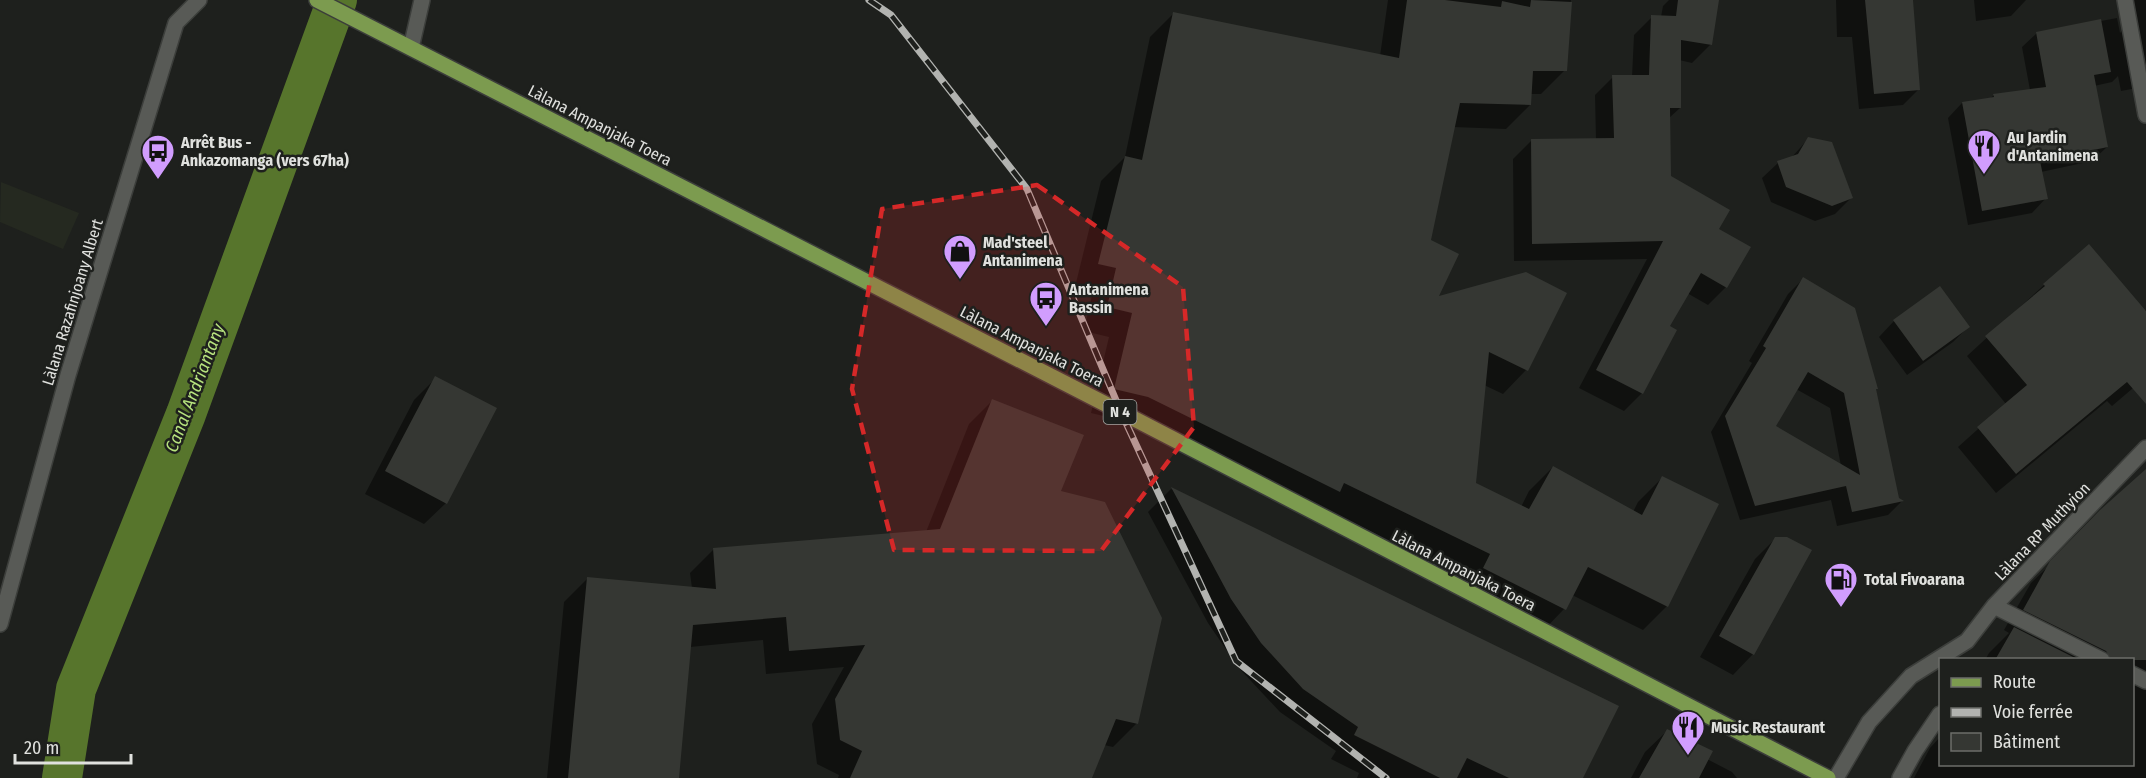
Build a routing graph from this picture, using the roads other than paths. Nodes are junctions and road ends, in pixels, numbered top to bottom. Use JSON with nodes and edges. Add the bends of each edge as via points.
{"nodes":[{"id":1,"x":199,"y":0,"type":"edge"},
{"id":2,"x":317,"y":0,"type":"edge"},
{"id":3,"x":422,"y":0,"type":"edge"},
{"id":4,"x":2125,"y":0,"type":"edge"},
{"id":5,"x":411,"y":48,"type":"junction"},
{"id":6,"x":2146,"y":115,"type":"edge"},
{"id":7,"x":2146,"y":448,"type":"edge"},
{"id":8,"x":1994,"y":606,"type":"junction"},
{"id":9,"x":0,"y":624,"type":"edge"},
{"id":10,"x":1967,"y":641,"type":"junction"},
{"id":11,"x":1939,"y":658,"type":"edge"},
{"id":12,"x":1940,"y":658,"type":"edge"},
{"id":13,"x":1963,"y":658,"type":"edge"},
{"id":14,"x":2098,"y":658,"type":"edge"},
{"id":15,"x":1939,"y":717,"type":"edge"},
{"id":16,"x":1828,"y":778,"type":"edge"},
{"id":17,"x":1836,"y":778,"type":"edge"},
{"id":18,"x":1900,"y":778,"type":"edge"}],
"edges":[{"from":1,"to":9,"type":"street","name":"Làlana Razafinjoany Albert","via":[[176,23],[68,375]]},
{"from":2,"to":5,"type":"main road","number":"N 4"},
{"from":3,"to":5,"type":"street"},
{"from":4,"to":6,"type":"street"},
{"from":5,"to":16,"type":"main road","name":"Làlana Ampanjaka Toera","number":"N 4"},
{"from":7,"to":8,"type":"street","name":"Làlana RP Muthyion"},
{"from":8,"to":10,"type":"street","name":"Làlana RP Muthyion"},
{"from":8,"to":14,"type":"street"},
{"from":10,"to":12,"type":"street","name":"Làlana RP Muthyion"},
{"from":10,"to":13,"type":"street","name":"Làlana RP Muthyion"},
{"from":11,"to":17,"type":"street","name":"Làlana RP Muthyion","via":[[1911,676],[1869,722]]},
{"from":15,"to":18,"type":"street"}]}
